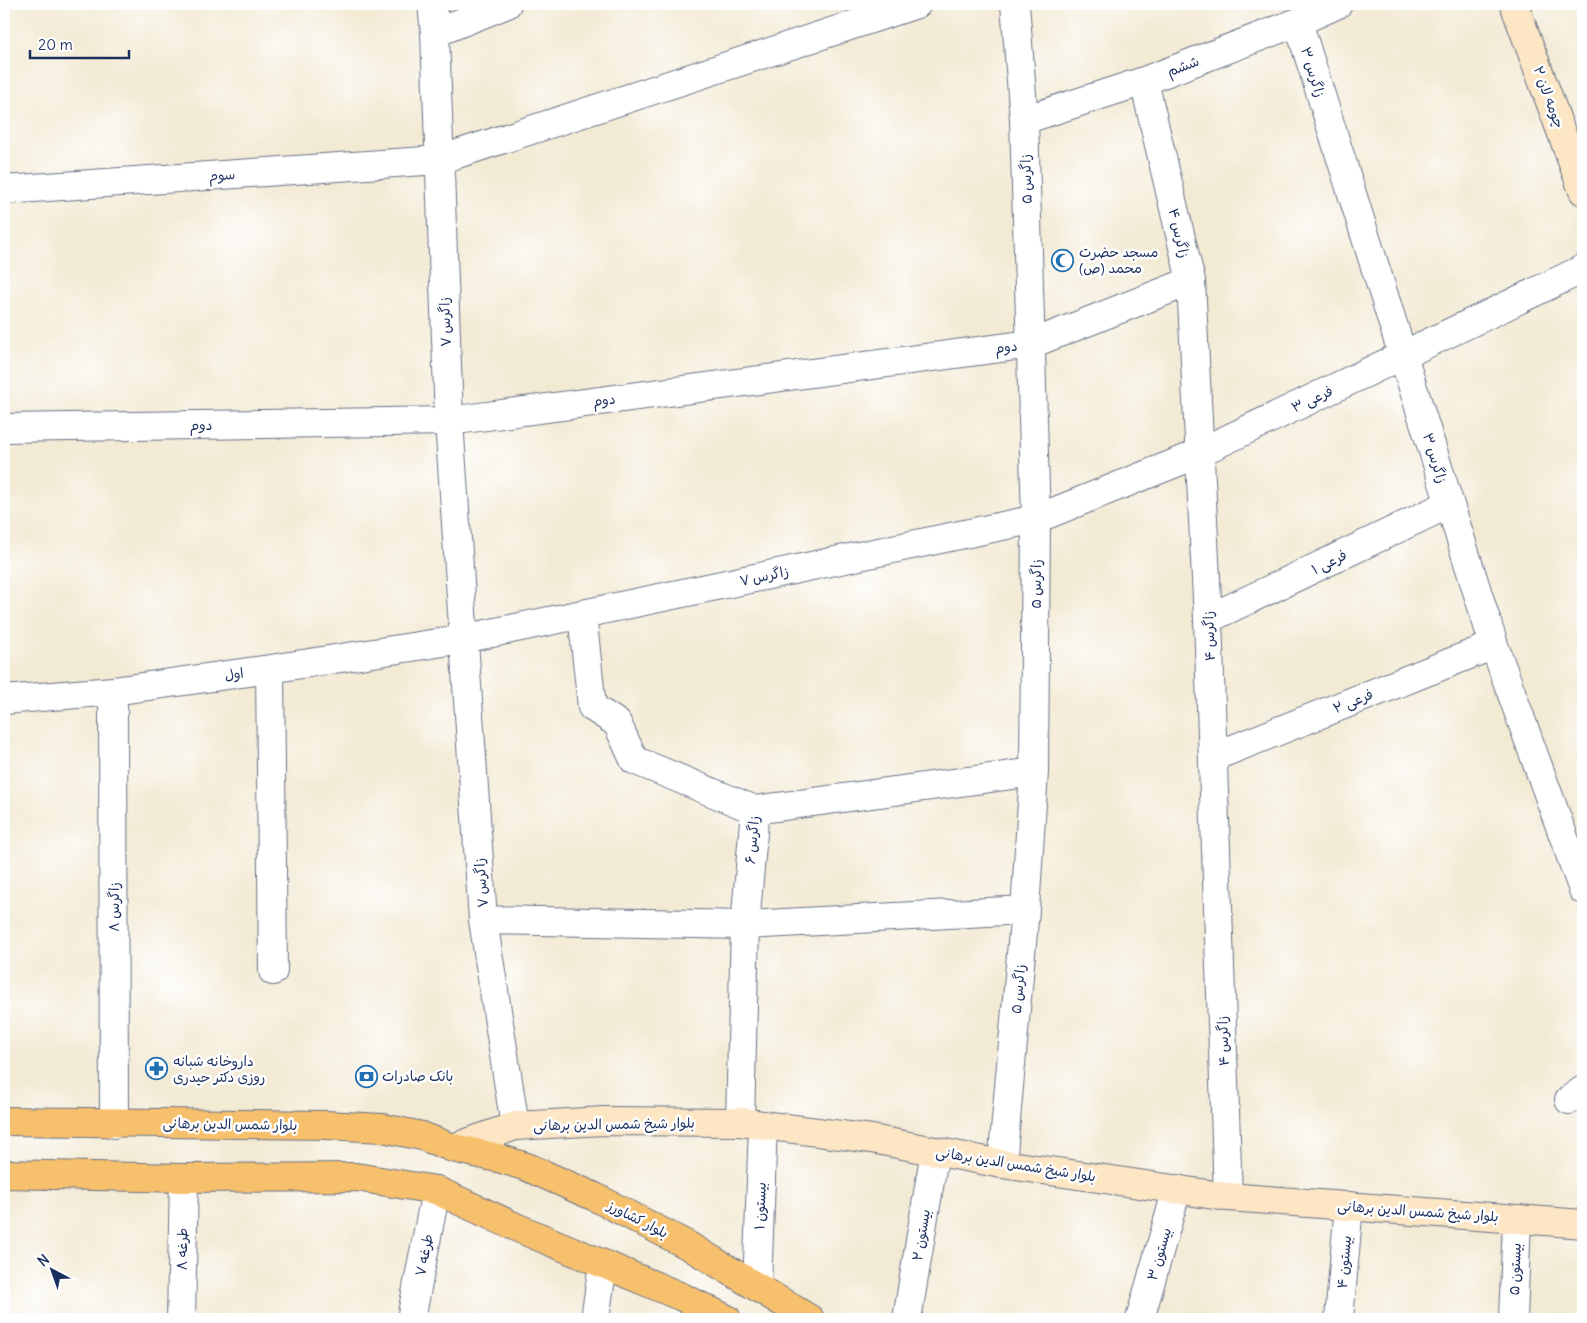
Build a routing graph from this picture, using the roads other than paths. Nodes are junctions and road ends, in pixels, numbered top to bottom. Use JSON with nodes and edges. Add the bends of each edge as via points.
{"nodes":[{"id":1,"x":432,"y":4,"type":"edge"},
{"id":2,"x":507,"y":4,"type":"edge"},
{"id":3,"x":917,"y":4,"type":"edge"},
{"id":4,"x":1015,"y":4,"type":"edge"},
{"id":5,"x":1514,"y":4,"type":"edge"},
{"id":6,"x":1317,"y":11,"type":"edge"},
{"id":7,"x":435,"y":33,"type":"junction"},
{"id":8,"x":1144,"y":81,"type":"junction"},
{"id":9,"x":1024,"y":120,"type":"junction"},
{"id":10,"x":439,"y":160,"type":"junction"},
{"id":11,"x":4,"y":190,"type":"edge"},
{"id":12,"x":1583,"y":191,"type":"edge"},
{"id":13,"x":1583,"y":269,"type":"edge"},
{"id":14,"x":1191,"y":281,"type":"junction"},
{"id":15,"x":1031,"y":344,"type":"junction"},
{"id":16,"x":1402,"y":356,"type":"junction"},
{"id":17,"x":449,"y":421,"type":"junction"},
{"id":18,"x":4,"y":428,"type":"edge"},
{"id":19,"x":1199,"y":452,"type":"junction"},
{"id":20,"x":1449,"y":504,"type":"junction"},
{"id":21,"x":1036,"y":519,"type":"junction"},
{"id":22,"x":582,"y":614,"type":"junction"},
{"id":23,"x":1208,"y":619,"type":"junction"},
{"id":24,"x":463,"y":639,"type":"junction"},
{"id":25,"x":1494,"y":644,"type":"junction"},
{"id":26,"x":270,"y":670,"type":"junction"},
{"id":27,"x":113,"y":691,"type":"junction"},
{"id":28,"x":4,"y":700,"type":"edge"},
{"id":29,"x":1213,"y":757,"type":"junction"},
{"id":30,"x":1034,"y":772,"type":"junction"},
{"id":31,"x":755,"y":810,"type":"junction"},
{"id":32,"x":1583,"y":890,"type":"edge"},
{"id":33,"x":1025,"y":910,"type":"junction"},
{"id":34,"x":483,"y":920,"type":"junction"},
{"id":35,"x":745,"y":925,"type":"junction"},
{"id":36,"x":273,"y":971,"type":"dead end"},
{"id":37,"x":4,"y":1121,"type":"edge"},
{"id":38,"x":114,"y":1124,"type":"junction"},
{"id":39,"x":752,"y":1124,"type":"junction"},
{"id":40,"x":514,"y":1126,"type":"junction"},
{"id":41,"x":453,"y":1148,"type":"junction"},
{"id":42,"x":935,"y":1151,"type":"junction"},
{"id":43,"x":1002,"y":1164,"type":"junction"},
{"id":44,"x":4,"y":1174,"type":"edge"},
{"id":45,"x":184,"y":1178,"type":"junction"},
{"id":46,"x":1177,"y":1189,"type":"junction"},
{"id":47,"x":436,"y":1190,"type":"junction"},
{"id":48,"x":1228,"y":1197,"type":"junction"},
{"id":49,"x":1349,"y":1206,"type":"junction"},
{"id":50,"x":1517,"y":1219,"type":"junction"},
{"id":51,"x":1583,"y":1224,"type":"edge"},
{"id":52,"x":604,"y":1264,"type":"junction"},
{"id":53,"x":757,"y":1287,"type":"junction"},
{"id":54,"x":181,"y":1319,"type":"edge"},
{"id":55,"x":411,"y":1319,"type":"edge"},
{"id":56,"x":595,"y":1319,"type":"edge"},
{"id":57,"x":727,"y":1319,"type":"edge"},
{"id":58,"x":810,"y":1319,"type":"edge"},
{"id":59,"x":907,"y":1319,"type":"edge"},
{"id":60,"x":1140,"y":1319,"type":"edge"},
{"id":61,"x":1339,"y":1319,"type":"edge"},
{"id":62,"x":1513,"y":1319,"type":"edge"}],
"edges":[{"from":1,"to":7,"type":"street","name":"زاگرس ۷"},
{"from":2,"to":7,"type":"street"},
{"from":3,"to":10,"type":"street","name":"سوم"},
{"from":4,"to":9,"type":"street","name":"زاگرس ۵"},
{"from":5,"to":12,"type":"main road","name":"چومه لان ۲"},
{"from":6,"to":8,"type":"street","name":"ششم"},
{"from":6,"to":16,"type":"street","name":"زاگرس ۳"},
{"from":7,"to":10,"type":"street","name":"زاگرس ۷"},
{"from":8,"to":9,"type":"street","name":"ششم"},
{"from":8,"to":14,"type":"street","name":"۴ زاگرس"},
{"from":9,"to":15,"type":"street","name":"زاگرس ۵"},
{"from":10,"to":11,"type":"street","name":"سوم"},
{"from":10,"to":17,"type":"street","name":"زاگرس ۷"},
{"from":13,"to":16,"type":"street","name":"فرعی ۳"},
{"from":14,"to":15,"type":"street","name":"دوم"},
{"from":14,"to":19,"type":"street","name":"۴ زاگرس"},
{"from":15,"to":17,"type":"street","name":"دوم"},
{"from":15,"to":21,"type":"street","name":"زاگرس ۵"},
{"from":16,"to":19,"type":"street","name":"فرعی ۳"},
{"from":16,"to":20,"type":"street","name":"زاگرس ۳"},
{"from":17,"to":18,"type":"street","name":"دوم"},
{"from":17,"to":24,"type":"street","name":"زاگرس ۷"},
{"from":19,"to":21,"type":"street","name":"فرعی ۳"},
{"from":19,"to":23,"type":"street","name":"۴ زاگرس"},
{"from":20,"to":23,"type":"street","name":"فرعی ۱"},
{"from":20,"to":25,"type":"street","name":"زاگرس ۳"},
{"from":21,"to":22,"type":"street","name":"زاگرس ۷"},
{"from":21,"to":30,"type":"street","name":"زاگرس ۵"},
{"from":22,"to":24,"type":"street","name":"زاگرس ۷"},
{"from":22,"to":31,"type":"street","via":[[592,707],[617,723],[634,760]]},
{"from":23,"to":29,"type":"street","name":"۴ زاگرس"},
{"from":24,"to":26,"type":"street","name":"اول"},
{"from":24,"to":34,"type":"street","name":"زاگرس ۷"},
{"from":25,"to":29,"type":"street","name":"فرعی ۲"},
{"from":25,"to":32,"type":"street","name":"زاگرس ۳"},
{"from":26,"to":27,"type":"street","name":"اول"},
{"from":26,"to":36,"type":"street"},
{"from":27,"to":28,"type":"street","name":"اول"},
{"from":27,"to":38,"type":"street","name":"زاگرس ۸"},
{"from":29,"to":48,"type":"street","name":"۴ زاگرس"},
{"from":30,"to":31,"type":"street","name":"زاگرس ۶"},
{"from":30,"to":33,"type":"street","name":"زاگرس ۵"},
{"from":31,"to":35,"type":"street","name":"زاگرس ۶"},
{"from":33,"to":35,"type":"street"},
{"from":33,"to":43,"type":"street","name":"زاگرس ۵"},
{"from":34,"to":35,"type":"street"},
{"from":34,"to":40,"type":"street","name":"زاگرس ۷"},
{"from":35,"to":39,"type":"street","name":"زاگرس ۶"},
{"from":37,"to":38,"type":"main road","name":"بلوار شمس الدین برهانی"},
{"from":38,"to":41,"type":"main road","name":"بلوار شمس الدین برهانی","via":[[383,1128],[422,1136]]},
{"from":39,"to":40,"type":"main road","name":"بلوار شیخ شمس الدین برهانی","via":[[604,1122]]},
{"from":39,"to":42,"type":"main road","name":"بلوار شیخ شمس الدین برهانی","via":[[872,1139]]},
{"from":39,"to":53,"type":"street","name":"بیستون ۱"},
{"from":40,"to":41,"type":"main road","name":"بلوار شیخ شمس الدین برهانی"},
{"from":41,"to":53,"type":"main road","name":"بلوار کشاورز","via":[[527,1167],[595,1197],[689,1246]]},
{"from":42,"to":43,"type":"main road","name":"بلوار شیخ شمس الدین برهانی"},
{"from":42,"to":59,"type":"street","name":"بیستون ۲"},
{"from":43,"to":46,"type":"main road","name":"بلوار شیخ شمس الدین برهانی"},
{"from":44,"to":45,"type":"main road"},
{"from":45,"to":47,"type":"main road","via":[[356,1177]]},
{"from":45,"to":54,"type":"street","name":"طرغه ۸"},
{"from":46,"to":48,"type":"main road","name":"بلوار شیخ شمس الدین برهانی"},
{"from":46,"to":60,"type":"street","name":"بیستون ۳"},
{"from":47,"to":52,"type":"main road"},
{"from":47,"to":55,"type":"street","name":"طرغه ۷"},
{"from":48,"to":49,"type":"main road","name":"بلوار شیخ شمس الدین برهانی"},
{"from":49,"to":50,"type":"main road","name":"بلوار شیخ شمس الدین برهانی"},
{"from":49,"to":61,"type":"street","name":"بیستون ۴"},
{"from":50,"to":51,"type":"main road","name":"بلوار شیخ شمس الدین برهانی"},
{"from":50,"to":62,"type":"street","name":"بیستون ۵"},
{"from":52,"to":56,"type":"street"},
{"from":52,"to":57,"type":"main road"},
{"from":53,"to":58,"type":"main road","name":"بلوار کشاورز"}]}
